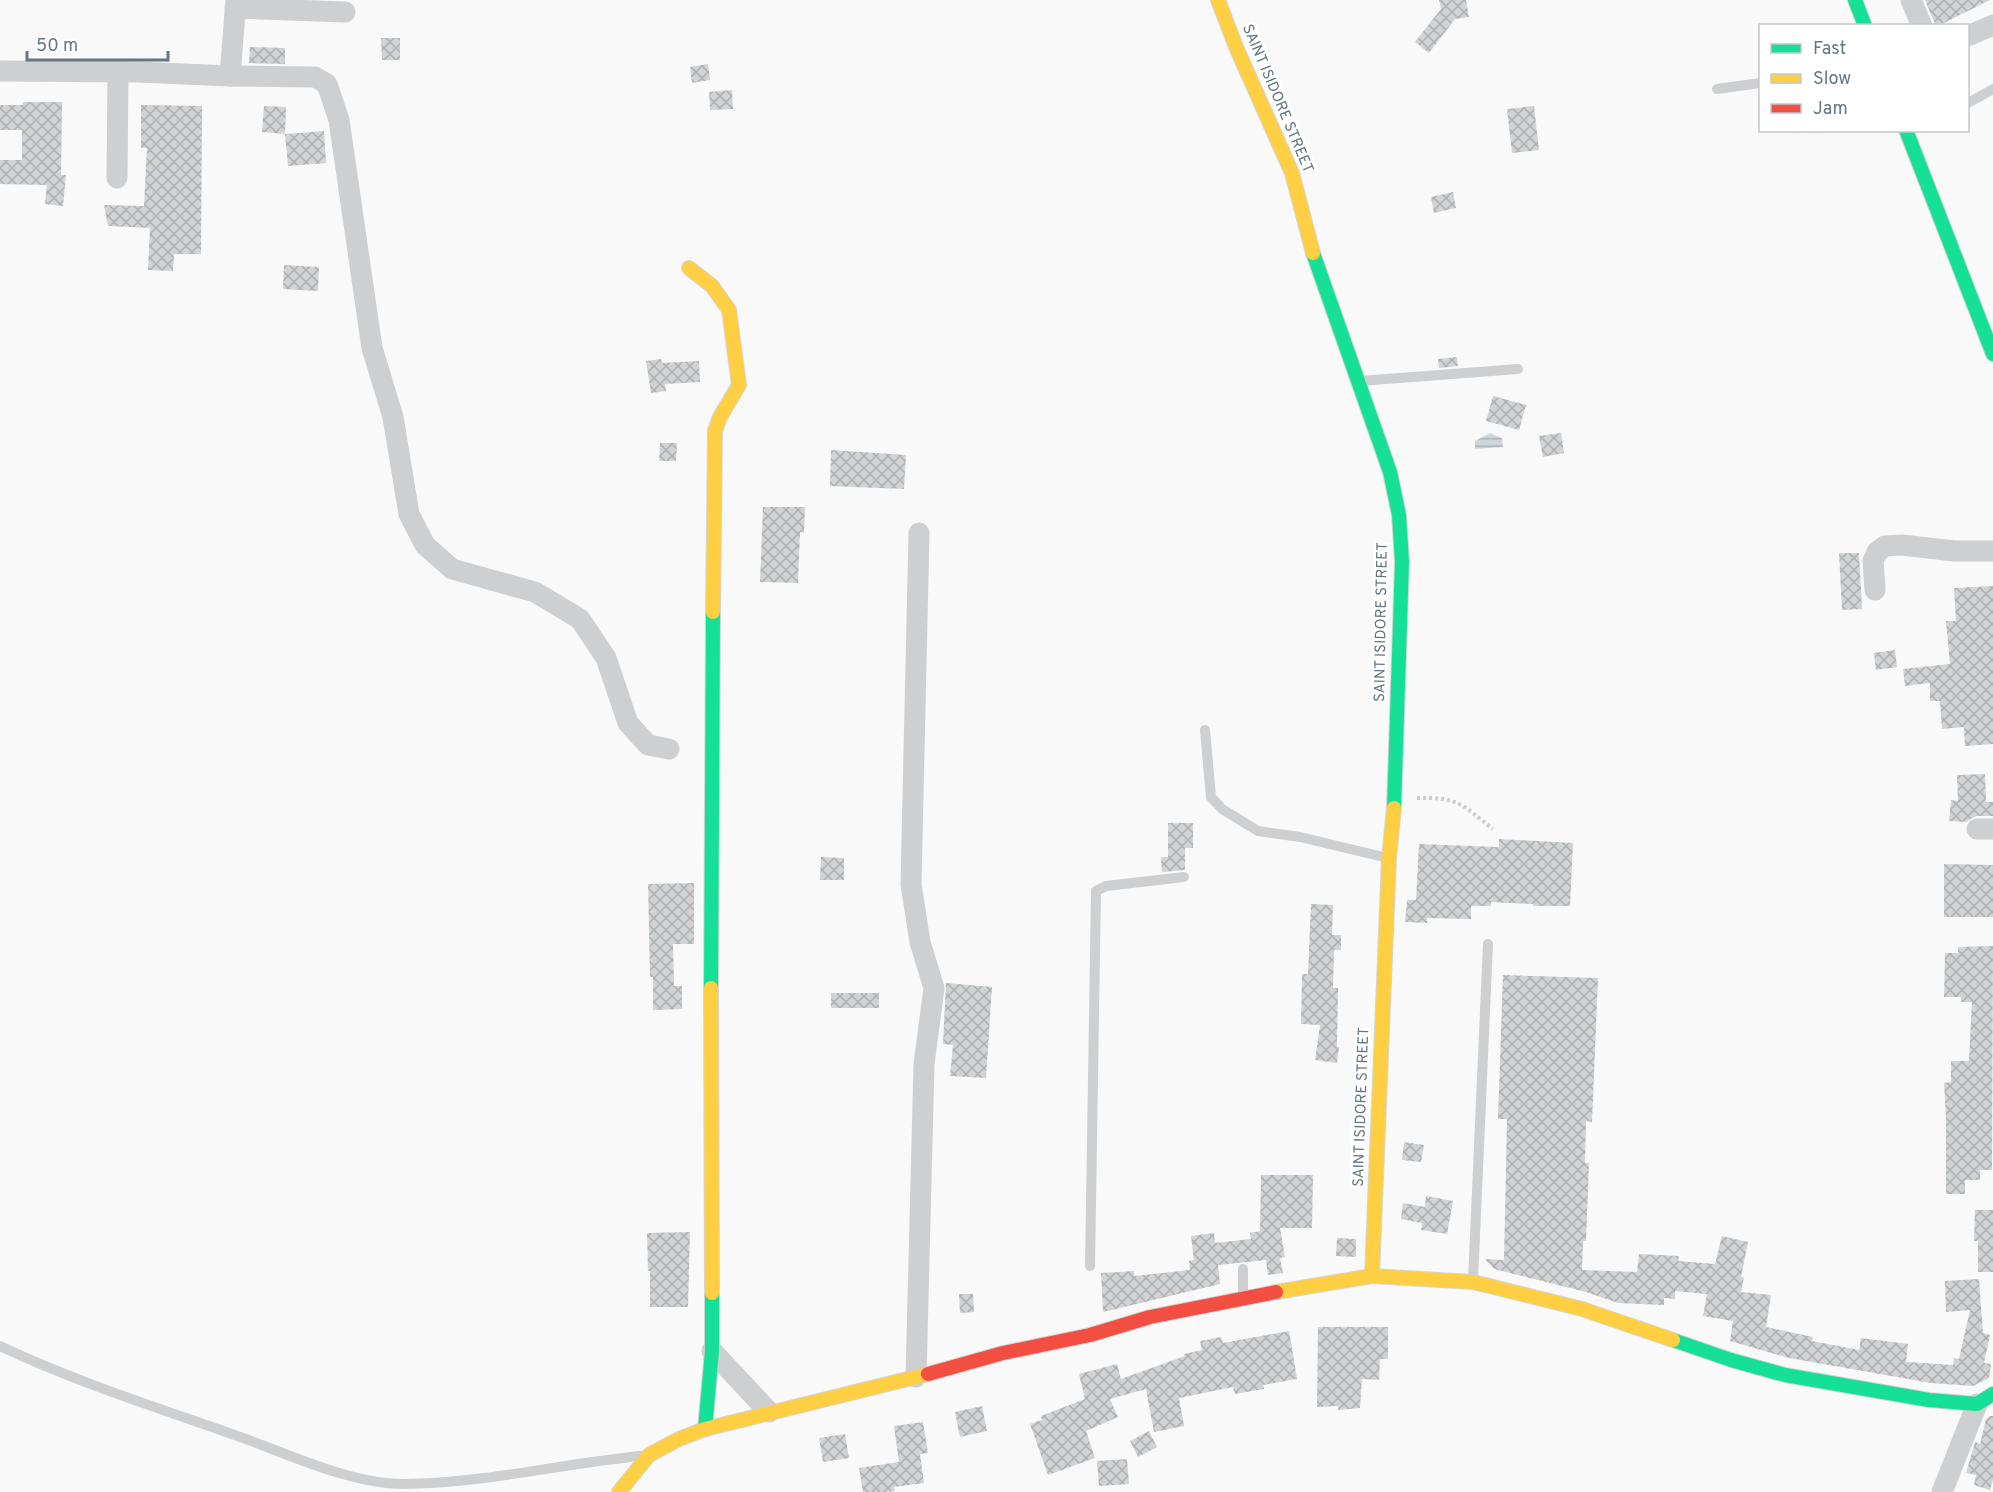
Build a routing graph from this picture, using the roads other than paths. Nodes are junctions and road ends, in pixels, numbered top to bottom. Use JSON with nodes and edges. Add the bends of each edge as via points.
{"nodes":[{"id":1,"x":1218,"y":0,"type":"edge"},
{"id":2,"x":1855,"y":0,"type":"edge"},
{"id":3,"x":1911,"y":0,"type":"edge"},
{"id":4,"x":236,"y":4,"type":"edge"},
{"id":5,"x":345,"y":12,"type":"dead end"},
{"id":6,"x":1864,"y":24,"type":"edge"},
{"id":7,"x":1921,"y":24,"type":"edge"},
{"id":8,"x":1993,"y":25,"type":"edge"},
{"id":9,"x":1969,"y":36,"type":"edge"},
{"id":10,"x":0,"y":71,"type":"edge"},
{"id":11,"x":118,"y":72,"type":"junction"},
{"id":12,"x":230,"y":76,"type":"junction"},
{"id":13,"x":1759,"y":83,"type":"edge"},
{"id":14,"x":1717,"y":89,"type":"dead end"},
{"id":15,"x":1993,"y":89,"type":"edge"},
{"id":16,"x":1969,"y":102,"type":"edge"},
{"id":17,"x":1907,"y":132,"type":"edge"},
{"id":18,"x":117,"y":178,"type":"dead end"},
{"id":19,"x":689,"y":268,"type":"dead end"},
{"id":20,"x":1993,"y":354,"type":"edge"},
{"id":21,"x":1518,"y":369,"type":"dead end"},
{"id":22,"x":1359,"y":381,"type":"junction"},
{"id":23,"x":919,"y":533,"type":"dead end"},
{"id":24,"x":1993,"y":551,"type":"edge"},
{"id":25,"x":1875,"y":590,"type":"dead end"},
{"id":26,"x":1205,"y":730,"type":"dead end"},
{"id":27,"x":669,"y":749,"type":"dead end"},
{"id":28,"x":1389,"y":858,"type":"junction"},
{"id":29,"x":1184,"y":878,"type":"dead end"},
{"id":30,"x":1488,"y":944,"type":"dead end"},
{"id":31,"x":1090,"y":1266,"type":"dead end"},
{"id":32,"x":1243,"y":1269,"type":"dead end"},
{"id":33,"x":1372,"y":1276,"type":"junction"},
{"id":34,"x":1473,"y":1282,"type":"junction"},
{"id":35,"x":1243,"y":1297,"type":"junction"},
{"id":36,"x":0,"y":1346,"type":"edge"},
{"id":37,"x":712,"y":1351,"type":"junction"},
{"id":38,"x":916,"y":1377,"type":"junction"},
{"id":39,"x":1985,"y":1399,"type":"edge"},
{"id":40,"x":768,"y":1412,"type":"junction"},
{"id":41,"x":705,"y":1430,"type":"junction"},
{"id":42,"x":649,"y":1455,"type":"junction"},
{"id":43,"x":619,"y":1492,"type":"edge"},
{"id":44,"x":1942,"y":1492,"type":"edge"}],
"edges":[{"from":1,"to":22,"type":"street","name":"SAINT ISIDORE STREET","via":[[1292,173],[1314,258]]},
{"from":2,"to":6,"type":"street"},
{"from":3,"to":7,"type":"street"},
{"from":4,"to":5,"type":"street"},
{"from":4,"to":12,"type":"street"},
{"from":8,"to":9,"type":"street"},
{"from":10,"to":11,"type":"street"},
{"from":11,"to":12,"type":"street"},
{"from":11,"to":18,"type":"street"},
{"from":12,"to":27,"type":"street","via":[[315,77],[327,84],[339,120],[372,348],[393,417],[409,514],[425,545],[452,569],[535,591],[580,619],[606,658],[628,723],[648,745]]},
{"from":13,"to":14,"type":"lane"},
{"from":15,"to":16,"type":"lane"},
{"from":17,"to":20,"type":"street"},
{"from":19,"to":37,"type":"street","via":[[705,277],[729,310],[739,385],[715,431]]},
{"from":21,"to":22,"type":"lane"},
{"from":22,"to":28,"type":"street","name":"SAINT ISIDORE STREET","via":[[1390,472],[1402,562],[1395,799]]},
{"from":23,"to":38,"type":"street","via":[[911,885],[920,942],[934,988],[924,1064]]},
{"from":24,"to":25,"type":"street","via":[[1885,546],[1876,552],[1873,561]]},
{"from":26,"to":28,"type":"lane","via":[[1211,796],[1222,809],[1258,831]]},
{"from":28,"to":33,"type":"street","name":"SAINT ISIDORE STREET"},
{"from":29,"to":31,"type":"lane","via":[[1106,886],[1096,891]]},
{"from":30,"to":34,"type":"lane"},
{"from":32,"to":35,"type":"lane"},
{"from":33,"to":34,"type":"street"},
{"from":33,"to":35,"type":"street"},
{"from":34,"to":39,"type":"street","via":[[1582,1309],[1785,1375],[1889,1394]]},
{"from":35,"to":38,"type":"street"},
{"from":36,"to":42,"type":"lane","via":[[156,1407],[367,1479],[403,1484],[505,1476]]},
{"from":37,"to":40,"type":"street"},
{"from":37,"to":41,"type":"street"},
{"from":38,"to":40,"type":"street"},
{"from":39,"to":44,"type":"street"},
{"from":40,"to":41,"type":"street"},
{"from":41,"to":42,"type":"street"},
{"from":42,"to":43,"type":"street"}]}
